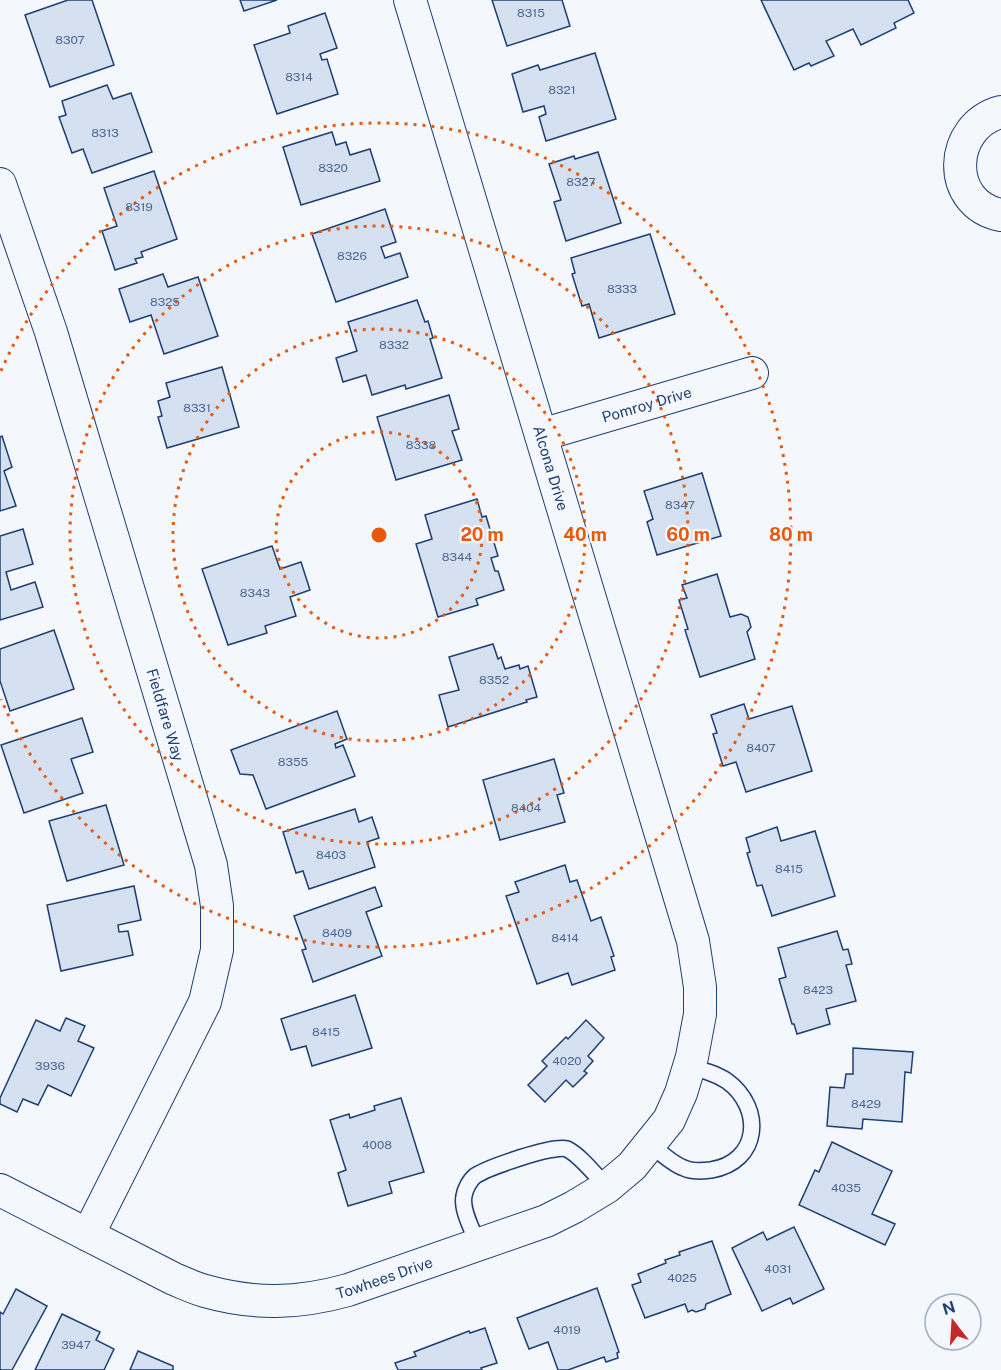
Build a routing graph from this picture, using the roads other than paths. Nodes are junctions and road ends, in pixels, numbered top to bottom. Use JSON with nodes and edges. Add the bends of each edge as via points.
{"nodes":[{"id":1,"x":410,"y":0,"type":"edge"},
{"id":2,"x":1001,"y":111,"type":"edge"},
{"id":3,"x":0,"y":184,"type":"edge"},
{"id":4,"x":1001,"y":215,"type":"edge"},
{"id":5,"x":752,"y":373,"type":"dead end"},
{"id":6,"x":541,"y":435,"type":"junction"},
{"id":7,"x":692,"y":1055,"type":"junction"},
{"id":8,"x":650,"y":1144,"type":"junction"},
{"id":9,"x":607,"y":1187,"type":"junction"},
{"id":10,"x":0,"y":1190,"type":"edge"},
{"id":11,"x":88,"y":1235,"type":"junction"},
{"id":12,"x":478,"y":1244,"type":"junction"}],
"edges":[{"from":1,"to":6,"type":"street","name":"Alcona Drive"},
{"from":2,"to":4,"type":"street","via":[[976,125],[965,140],[960,174],[979,204]]},
{"from":3,"to":11,"type":"street","name":"Fieldfare Way","via":[[51,332],[211,865],[217,906],[217,950],[205,1002]]},
{"from":5,"to":6,"type":"street","name":"Pomroy Drive"},
{"from":6,"to":7,"type":"street","name":"Alcona Drive","via":[[693,941],[700,1014]]},
{"from":7,"to":8,"type":"street","name":"Towhees Drive","via":[[669,1120]]},
{"from":7,"to":8,"type":"lane","via":[[737,1091],[751,1122],[748,1147],[727,1166],[704,1171],[682,1168]]},
{"from":8,"to":9,"type":"street","name":"Towhees Drive"},
{"from":9,"to":12,"type":"street","name":"Towhees Drive","via":[[546,1221]]},
{"from":9,"to":12,"type":"lane","via":[[566,1149],[549,1149],[487,1170],[474,1177],[463,1197]]},
{"from":10,"to":11,"type":"street","name":"Towhees Drive"},
{"from":11,"to":12,"type":"street","name":"Towhees Drive","via":[[201,1290],[254,1301],[318,1299]]}]}
